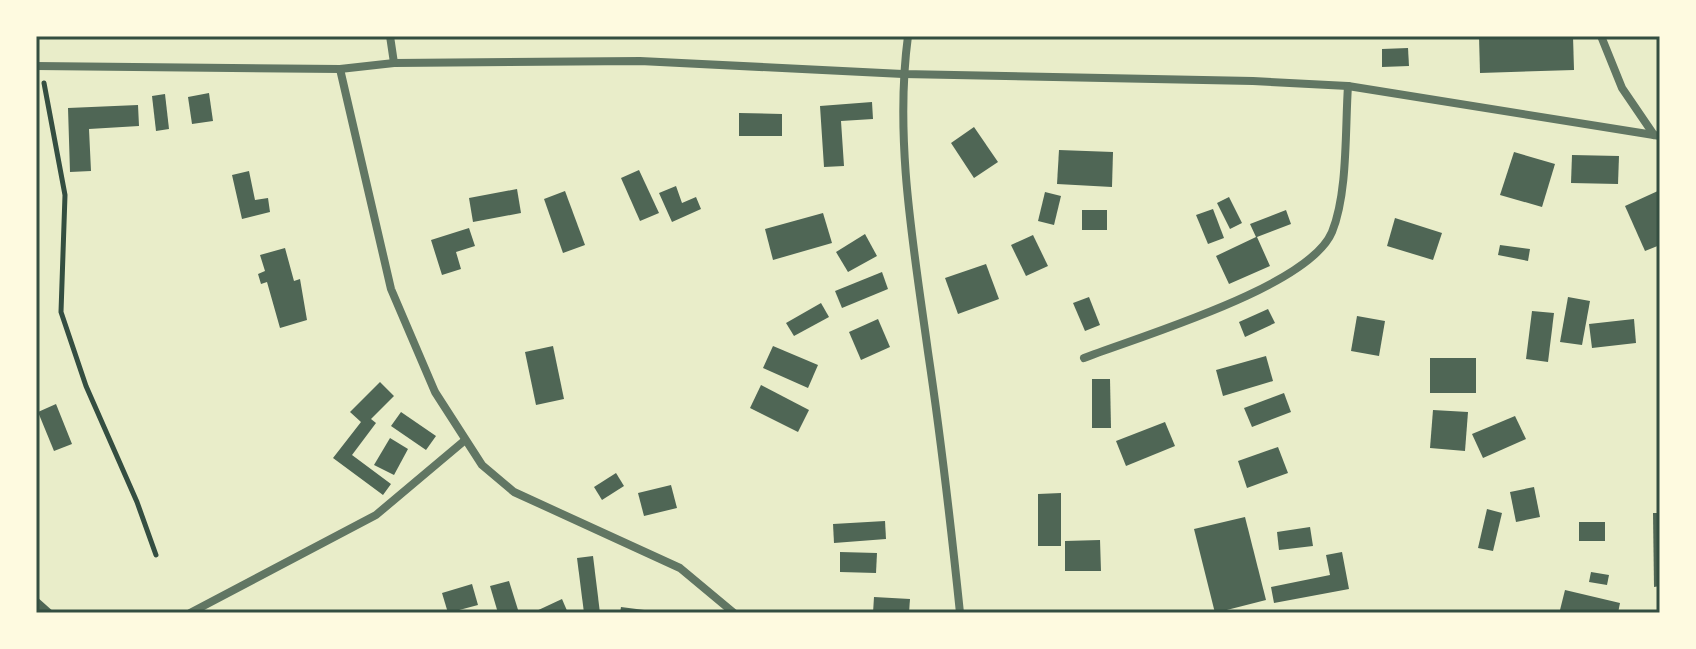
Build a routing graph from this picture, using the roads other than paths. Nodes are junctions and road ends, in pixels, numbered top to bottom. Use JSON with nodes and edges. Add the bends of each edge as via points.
{"nodes":[{"id":1,"x":390,"y":36,"type":"edge"},
{"id":2,"x":908,"y":36,"type":"edge"},
{"id":3,"x":1601,"y":36,"type":"edge"},
{"id":4,"x":394,"y":63,"type":"junction"},
{"id":5,"x":38,"y":66,"type":"edge"},
{"id":6,"x":340,"y":69,"type":"junction"},
{"id":7,"x":903,"y":74,"type":"junction"},
{"id":8,"x":1348,"y":86,"type":"junction"},
{"id":9,"x":1657,"y":136,"type":"edge"},
{"id":10,"x":1084,"y":358,"type":"dead end"},
{"id":11,"x":464,"y":441,"type":"junction"},
{"id":12,"x":190,"y":613,"type":"edge"},
{"id":13,"x":734,"y":613,"type":"edge"},
{"id":14,"x":960,"y":613,"type":"edge"}],
"edges":[{"from":1,"to":4,"type":"street"},
{"from":2,"to":7,"type":"street"},
{"from":3,"to":9,"type":"street","via":[[1622,88]]},
{"from":4,"to":6,"type":"street"},
{"from":4,"to":7,"type":"street","via":[[640,61]]},
{"from":5,"to":6,"type":"street"},
{"from":6,"to":11,"type":"street","via":[[391,289],[426,372]]},
{"from":7,"to":8,"type":"street"},
{"from":7,"to":14,"type":"street","via":[[911,234]]},
{"from":8,"to":9,"type":"street"},
{"from":8,"to":10,"type":"street","via":[[1337,213],[1321,251],[1255,292]]},
{"from":11,"to":12,"type":"street","via":[[376,515]]},
{"from":11,"to":13,"type":"street","via":[[514,492],[680,568]]}]}
